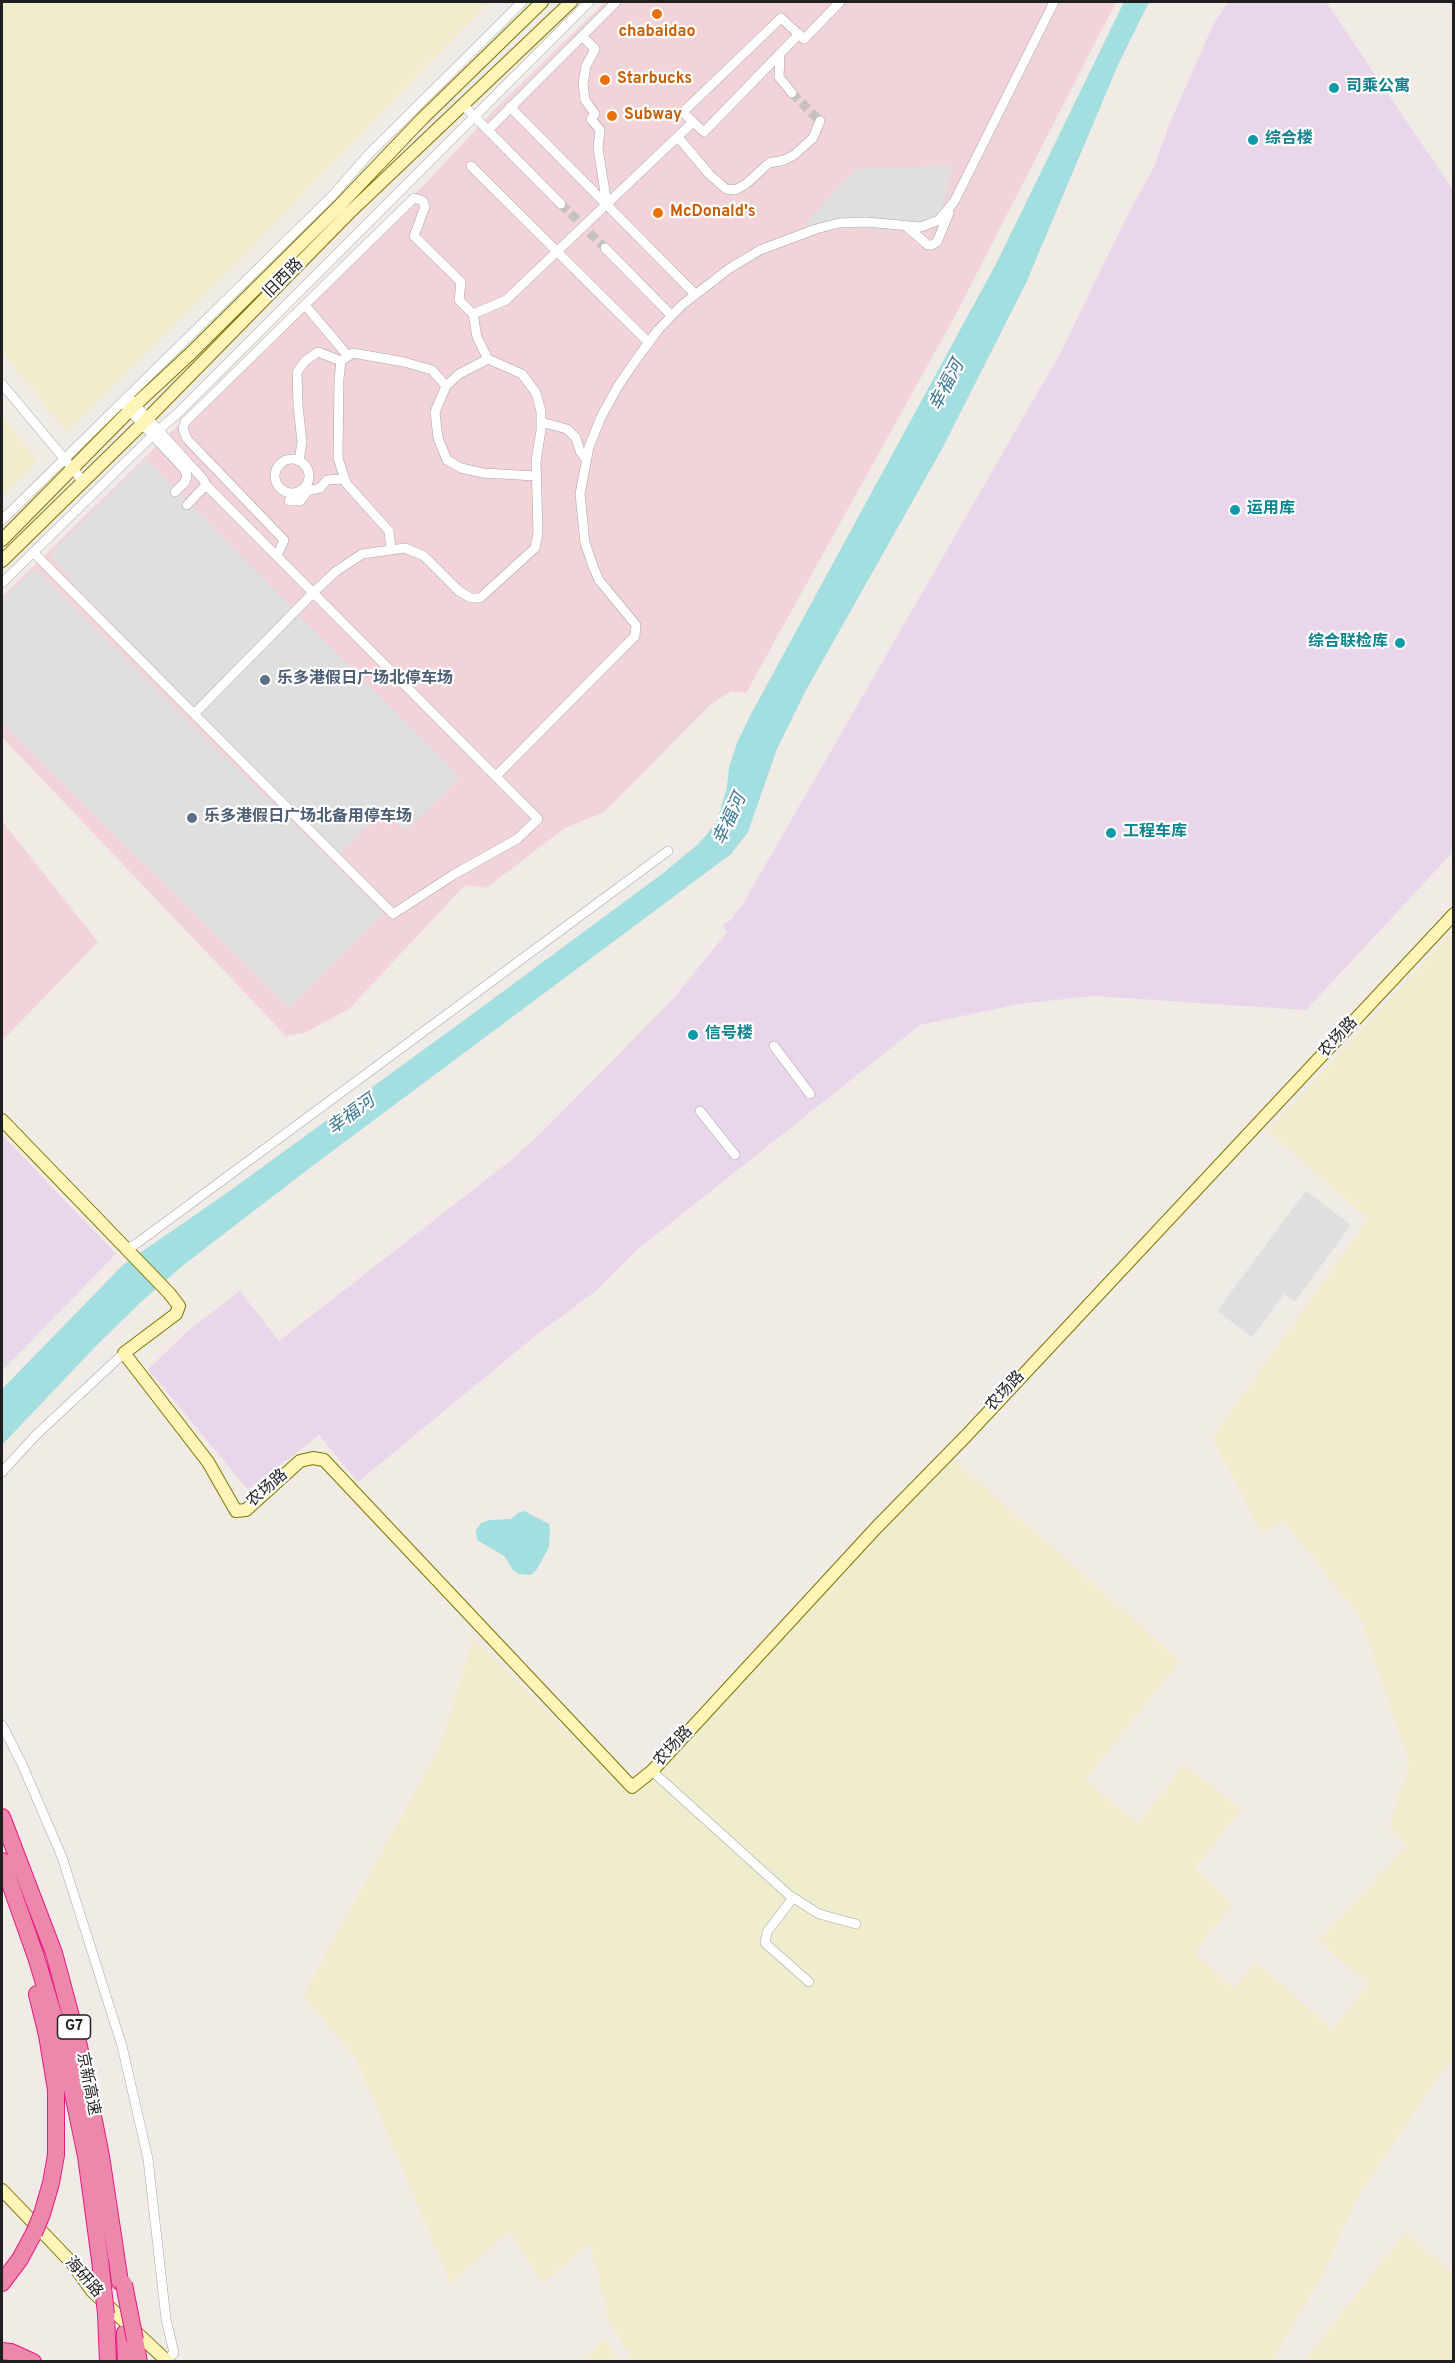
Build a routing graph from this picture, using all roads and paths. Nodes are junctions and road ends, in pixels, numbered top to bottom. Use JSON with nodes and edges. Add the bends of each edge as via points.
{"nodes":[{"id":1,"x":522,"y":2,"type":"edge"},
{"id":2,"x":542,"y":2,"type":"edge"},
{"id":3,"x":589,"y":2,"type":"edge"},
{"id":4,"x":616,"y":2,"type":"edge"},
{"id":5,"x":840,"y":2,"type":"edge"},
{"id":6,"x":1054,"y":2,"type":"edge"},
{"id":7,"x":565,"y":3,"type":"edge"},
{"id":8,"x":799,"y":34,"type":"junction"},
{"id":9,"x":582,"y":36,"type":"junction"},
{"id":10,"x":780,"y":54,"type":"junction"},
{"id":11,"x":792,"y":93,"type":"tunnel mouth"},
{"id":12,"x":463,"y":105,"type":"junction"},
{"id":13,"x":510,"y":107,"type":"junction"},
{"id":14,"x":475,"y":117,"type":"junction"},
{"id":15,"x":820,"y":121,"type":"dead end"},
{"id":16,"x":693,"y":122,"type":"junction"},
{"id":17,"x":488,"y":130,"type":"junction"},
{"id":18,"x":678,"y":137,"type":"junction"},
{"id":19,"x":471,"y":166,"type":"dead end"},
{"id":20,"x":561,"y":204,"type":"tunnel mouth"},
{"id":21,"x":607,"y":205,"type":"junction"},
{"id":22,"x":951,"y":207,"type":"junction"},
{"id":23,"x":907,"y":227,"type":"junction"},
{"id":24,"x":605,"y":248,"type":"tunnel mouth"},
{"id":25,"x":557,"y":252,"type":"junction"},
{"id":26,"x":695,"y":294,"type":"junction"},
{"id":27,"x":305,"y":305,"type":"junction"},
{"id":28,"x":473,"y":314,"type":"junction"},
{"id":29,"x":671,"y":315,"type":"junction"},
{"id":30,"x":648,"y":342,"type":"junction"},
{"id":31,"x":345,"y":359,"type":"junction"},
{"id":32,"x":488,"y":359,"type":"junction"},
{"id":33,"x":2,"y":384,"type":"edge"},
{"id":34,"x":446,"y":386,"type":"junction"},
{"id":35,"x":129,"y":404,"type":"junction"},
{"id":36,"x":145,"y":421,"type":"junction"},
{"id":37,"x":541,"y":422,"type":"junction"},
{"id":38,"x":156,"y":432,"type":"junction"},
{"id":39,"x":64,"y":458,"type":"junction"},
{"id":40,"x":586,"y":459,"type":"junction"},
{"id":41,"x":299,"y":461,"type":"junction"},
{"id":42,"x":73,"y":468,"type":"junction"},
{"id":43,"x":536,"y":476,"type":"junction"},
{"id":44,"x":344,"y":479,"type":"junction"},
{"id":45,"x":82,"y":480,"type":"junction"},
{"id":46,"x":206,"y":485,"type":"junction"},
{"id":47,"x":176,"y":492,"type":"dead end"},
{"id":48,"x":302,"y":493,"type":"junction"},
{"id":49,"x":288,"y":501,"type":"dead end"},
{"id":50,"x":188,"y":505,"type":"dead end"},
{"id":51,"x":2,"y":520,"type":"edge"},
{"id":52,"x":2,"y":540,"type":"edge"},
{"id":53,"x":391,"y":549,"type":"junction"},
{"id":54,"x":33,"y":552,"type":"junction"},
{"id":55,"x":277,"y":556,"type":"junction"},
{"id":56,"x":2,"y":561,"type":"edge"},
{"id":57,"x":2,"y":583,"type":"edge"},
{"id":58,"x":313,"y":593,"type":"junction"},
{"id":59,"x":194,"y":714,"type":"junction"},
{"id":60,"x":496,"y":776,"type":"junction"},
{"id":61,"x":668,"y":850,"type":"dead end"},
{"id":62,"x":1454,"y":914,"type":"edge"},
{"id":63,"x":774,"y":1046,"type":"dead end"},
{"id":64,"x":810,"y":1094,"type":"dead end"},
{"id":65,"x":699,"y":1111,"type":"dead end"},
{"id":66,"x":2,"y":1120,"type":"edge"},
{"id":67,"x":735,"y":1155,"type":"dead end"},
{"id":68,"x":127,"y":1251,"type":"junction"},
{"id":69,"x":124,"y":1353,"type":"junction"},
{"id":70,"x":2,"y":1472,"type":"edge"},
{"id":71,"x":2,"y":1725,"type":"edge"},
{"id":72,"x":652,"y":1771,"type":"junction"},
{"id":73,"x":2,"y":1817,"type":"edge"},
{"id":74,"x":2,"y":1861,"type":"edge"},
{"id":75,"x":2,"y":1875,"type":"edge"},
{"id":76,"x":793,"y":1898,"type":"junction"},
{"id":77,"x":856,"y":1924,"type":"dead end"},
{"id":78,"x":809,"y":1982,"type":"dead end"},
{"id":79,"x":2,"y":2190,"type":"edge"},
{"id":80,"x":2,"y":2283,"type":"edge"},
{"id":81,"x":130,"y":2336,"type":"junction"},
{"id":82,"x":2,"y":2351,"type":"edge"},
{"id":83,"x":33,"y":2361,"type":"edge"},
{"id":84,"x":108,"y":2361,"type":"edge"},
{"id":85,"x":126,"y":2361,"type":"edge"},
{"id":86,"x":140,"y":2361,"type":"edge"},
{"id":87,"x":168,"y":2361,"type":"edge"}],
"edges":[{"from":1,"to":35,"type":"street","via":[[368,155]]},
{"from":2,"to":35,"type":"street","name":"旧西路","via":[[307,238]]},
{"from":3,"to":14,"type":"street"},
{"from":4,"to":9,"type":"street"},
{"from":5,"to":8,"type":"street","via":[[804,39]]},
{"from":6,"to":22,"type":"street"},
{"from":7,"to":12,"type":"street","name":"旧西路"},
{"from":8,"to":10,"type":"street"},
{"from":8,"to":16,"type":"street","via":[[781,18],[683,112]]},
{"from":9,"to":13,"type":"street"},
{"from":9,"to":21,"type":"street","via":[[595,49],[583,83],[585,100],[596,114],[591,120],[600,130],[598,148]]},
{"from":10,"to":11,"type":"street","via":[[779,77]]},
{"from":10,"to":16,"type":"street","via":[[704,132]]},
{"from":12,"to":14,"type":"street"},
{"from":12,"to":36,"type":"street","name":"旧西路","via":[[349,213]]},
{"from":13,"to":17,"type":"street"},
{"from":13,"to":21,"type":"street"},
{"from":14,"to":17,"type":"street"},
{"from":14,"to":38,"type":"street"},
{"from":15,"to":18,"type":"street","via":[[813,138],[794,155],[769,163],[735,189],[726,189]]},
{"from":16,"to":18,"type":"street"},
{"from":17,"to":20,"type":"street"},
{"from":18,"to":21,"type":"street"},
{"from":19,"to":25,"type":"street"},
{"from":21,"to":25,"type":"street"},
{"from":21,"to":26,"type":"street"},
{"from":22,"to":23,"type":"street","via":[[939,220]]},
{"from":22,"to":23,"type":"street","via":[[937,242],[932,245]]},
{"from":23,"to":26,"type":"street","via":[[839,222],[816,229],[760,250]]},
{"from":24,"to":29,"type":"street"},
{"from":25,"to":28,"type":"street","via":[[506,300]]},
{"from":25,"to":30,"type":"street"},
{"from":26,"to":29,"type":"street"},
{"from":27,"to":28,"type":"street","via":[[414,198],[423,201],[425,207],[414,236],[461,282],[459,300]]},
{"from":27,"to":31,"type":"street"},
{"from":27,"to":55,"type":"street","via":[[185,422],[183,429],[187,439],[284,540]]},
{"from":28,"to":32,"type":"street","via":[[477,337]]},
{"from":29,"to":30,"type":"street"},
{"from":30,"to":40,"type":"street","via":[[610,401]]},
{"from":31,"to":34,"type":"street","via":[[353,353],[404,362],[432,370]]},
{"from":31,"to":41,"type":"street","via":[[318,352],[297,372],[302,442]]},
{"from":31,"to":44,"type":"street","via":[[339,379],[338,458]]},
{"from":32,"to":34,"type":"street","via":[[459,374]]},
{"from":32,"to":37,"type":"street","via":[[522,374],[536,393]]},
{"from":33,"to":39,"type":"street"},
{"from":34,"to":43,"type":"street","via":[[435,412],[438,438],[447,460],[483,473]]},
{"from":35,"to":36,"type":"street"},
{"from":35,"to":39,"type":"street"},
{"from":35,"to":42,"type":"street","name":"旧西路"},
{"from":36,"to":38,"type":"street"},
{"from":36,"to":45,"type":"street","name":"旧西路"},
{"from":37,"to":40,"type":"street","via":[[567,429]]},
{"from":37,"to":43,"type":"street"},
{"from":38,"to":46,"type":"street","via":[[198,471]]},
{"from":38,"to":47,"type":"street","via":[[185,470],[186,482]]},
{"from":38,"to":54,"type":"street"},
{"from":39,"to":42,"type":"street"},
{"from":39,"to":51,"type":"street"},
{"from":40,"to":60,"type":"street","via":[[580,494],[585,543],[599,580],[637,630]]},
{"from":41,"to":48,"type":"street","via":[[309,476]]},
{"from":41,"to":48,"type":"street","via":[[281,463],[275,477],[283,490]]},
{"from":42,"to":45,"type":"street"},
{"from":42,"to":52,"type":"street","name":"旧西路"},
{"from":43,"to":53,"type":"street","via":[[535,548],[480,598],[459,591],[424,556],[405,548]]},
{"from":44,"to":48,"type":"street","via":[[327,480],[320,488]]},
{"from":44,"to":53,"type":"street","via":[[389,531]]},
{"from":45,"to":56,"type":"street","name":"旧西路"},
{"from":46,"to":50,"type":"street"},
{"from":46,"to":55,"type":"street"},
{"from":48,"to":49,"type":"street","via":[[300,501]]},
{"from":53,"to":58,"type":"street","via":[[362,554]]},
{"from":54,"to":57,"type":"street"},
{"from":54,"to":59,"type":"street"},
{"from":55,"to":58,"type":"street"},
{"from":58,"to":59,"type":"street"},
{"from":58,"to":60,"type":"street"},
{"from":59,"to":60,"type":"street","via":[[393,914],[517,839],[538,819]]},
{"from":61,"to":68,"type":"street"},
{"from":62,"to":72,"type":"street","name":"农场路","via":[[966,1436],[875,1528]]},
{"from":63,"to":64,"type":"street"},
{"from":65,"to":67,"type":"street"},
{"from":66,"to":68,"type":"street"},
{"from":68,"to":69,"type":"street","via":[[178,1306],[176,1314]]},
{"from":69,"to":70,"type":"street"},
{"from":69,"to":72,"type":"street","name":"农场路","via":[[208,1462],[236,1511],[246,1510],[300,1461],[324,1460],[632,1787]]},
{"from":71,"to":87,"type":"street","via":[[62,1857],[122,2046],[148,2159],[166,2319],[174,2353]]},
{"from":72,"to":76,"type":"street"},
{"from":73,"to":81,"type":"highway","name":"京新高速","number":"G7","bridge":true,"via":[[54,1953],[79,2046]]},
{"from":74,"to":84,"type":"highway","name":"京新高速","number":"G7","bridge":true,"via":[[63,2046],[86,2156]]},
{"from":75,"to":80,"type":"highway","bridge":true,"via":[[4,1895],[38,1998],[56,2090],[56,2155],[51,2183],[34,2233]]},
{"from":76,"to":77,"type":"street","via":[[819,1914]]},
{"from":76,"to":78,"type":"street","via":[[767,1932],[765,1943]]},
{"from":79,"to":87,"type":"street","name":"海研路","via":[[72,2263],[92,2291]]},
{"from":81,"to":85,"type":"highway"},
{"from":81,"to":86,"type":"highway"},
{"from":82,"to":83,"type":"highway"}]}
